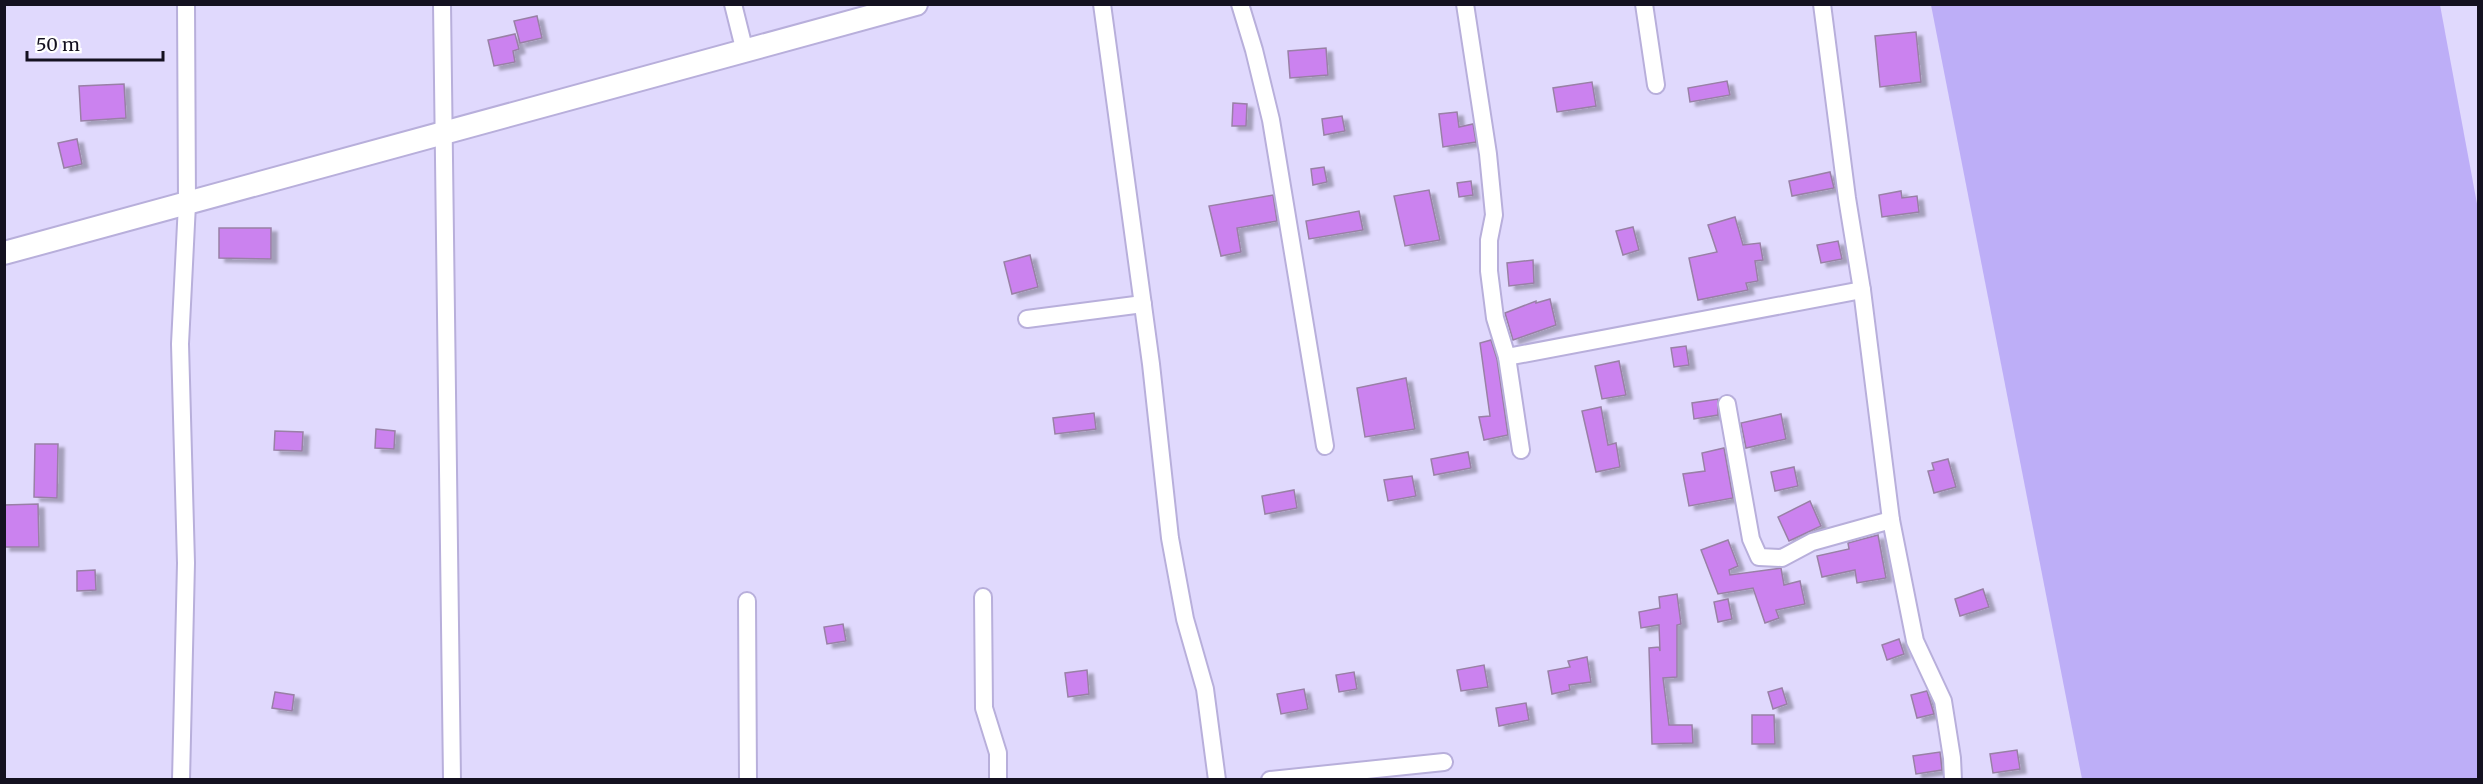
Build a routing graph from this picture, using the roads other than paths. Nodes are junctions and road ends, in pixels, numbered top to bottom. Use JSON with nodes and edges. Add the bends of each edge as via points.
{"nodes":[{"id":1,"x":186,"y":4,"type":"edge"},
{"id":2,"x":442,"y":4,"type":"edge"},
{"id":3,"x":733,"y":4,"type":"edge"},
{"id":4,"x":916,"y":4,"type":"edge"},
{"id":5,"x":1102,"y":4,"type":"edge"},
{"id":6,"x":1240,"y":4,"type":"edge"},
{"id":7,"x":1465,"y":4,"type":"edge"},
{"id":8,"x":1644,"y":4,"type":"edge"},
{"id":9,"x":1822,"y":4,"type":"edge"},
{"id":10,"x":745,"y":52,"type":"junction"},
{"id":11,"x":1656,"y":85,"type":"dead end"},
{"id":12,"x":444,"y":134,"type":"junction"},
{"id":13,"x":187,"y":204,"type":"junction"},
{"id":14,"x":4,"y":253,"type":"edge"},
{"id":15,"x":1862,"y":290,"type":"junction"},
{"id":16,"x":1143,"y":304,"type":"junction"},
{"id":17,"x":1027,"y":319,"type":"dead end"},
{"id":18,"x":1507,"y":357,"type":"junction"},
{"id":19,"x":1727,"y":404,"type":"dead end"},
{"id":20,"x":1325,"y":446,"type":"dead end"},
{"id":21,"x":1521,"y":450,"type":"dead end"},
{"id":22,"x":1891,"y":520,"type":"junction"},
{"id":23,"x":983,"y":597,"type":"dead end"},
{"id":24,"x":747,"y":601,"type":"dead end"},
{"id":25,"x":1444,"y":762,"type":"dead end"},
{"id":26,"x":181,"y":780,"type":"edge"},
{"id":27,"x":452,"y":780,"type":"edge"},
{"id":28,"x":748,"y":780,"type":"edge"},
{"id":29,"x":998,"y":780,"type":"edge"},
{"id":30,"x":1217,"y":780,"type":"edge"},
{"id":31,"x":1270,"y":780,"type":"edge"},
{"id":32,"x":1953,"y":780,"type":"edge"}],
"edges":[{"from":1,"to":13,"type":"street"},
{"from":2,"to":12,"type":"street"},
{"from":3,"to":10,"type":"street"},
{"from":4,"to":10,"type":"street"},
{"from":5,"to":16,"type":"street"},
{"from":6,"to":20,"type":"street","via":[[1271,120]]},
{"from":7,"to":18,"type":"street","via":[[1494,215],[1489,271],[1495,318]]},
{"from":8,"to":11,"type":"street"},
{"from":9,"to":15,"type":"street"},
{"from":10,"to":12,"type":"street"},
{"from":12,"to":13,"type":"street"},
{"from":12,"to":27,"type":"street"},
{"from":13,"to":14,"type":"street"},
{"from":13,"to":26,"type":"street","via":[[180,344],[186,563]]},
{"from":15,"to":18,"type":"street"},
{"from":15,"to":22,"type":"street"},
{"from":16,"to":17,"type":"street"},
{"from":16,"to":30,"type":"street","via":[[1170,538],[1185,619],[1205,689]]},
{"from":18,"to":21,"type":"street"},
{"from":19,"to":22,"type":"street","via":[[1751,539],[1759,557],[1782,558],[1812,542]]},
{"from":22,"to":32,"type":"street","via":[[1915,641],[1943,701]]},
{"from":23,"to":29,"type":"street","via":[[984,708],[998,753]]},
{"from":24,"to":28,"type":"street"},
{"from":25,"to":31,"type":"street"}]}
